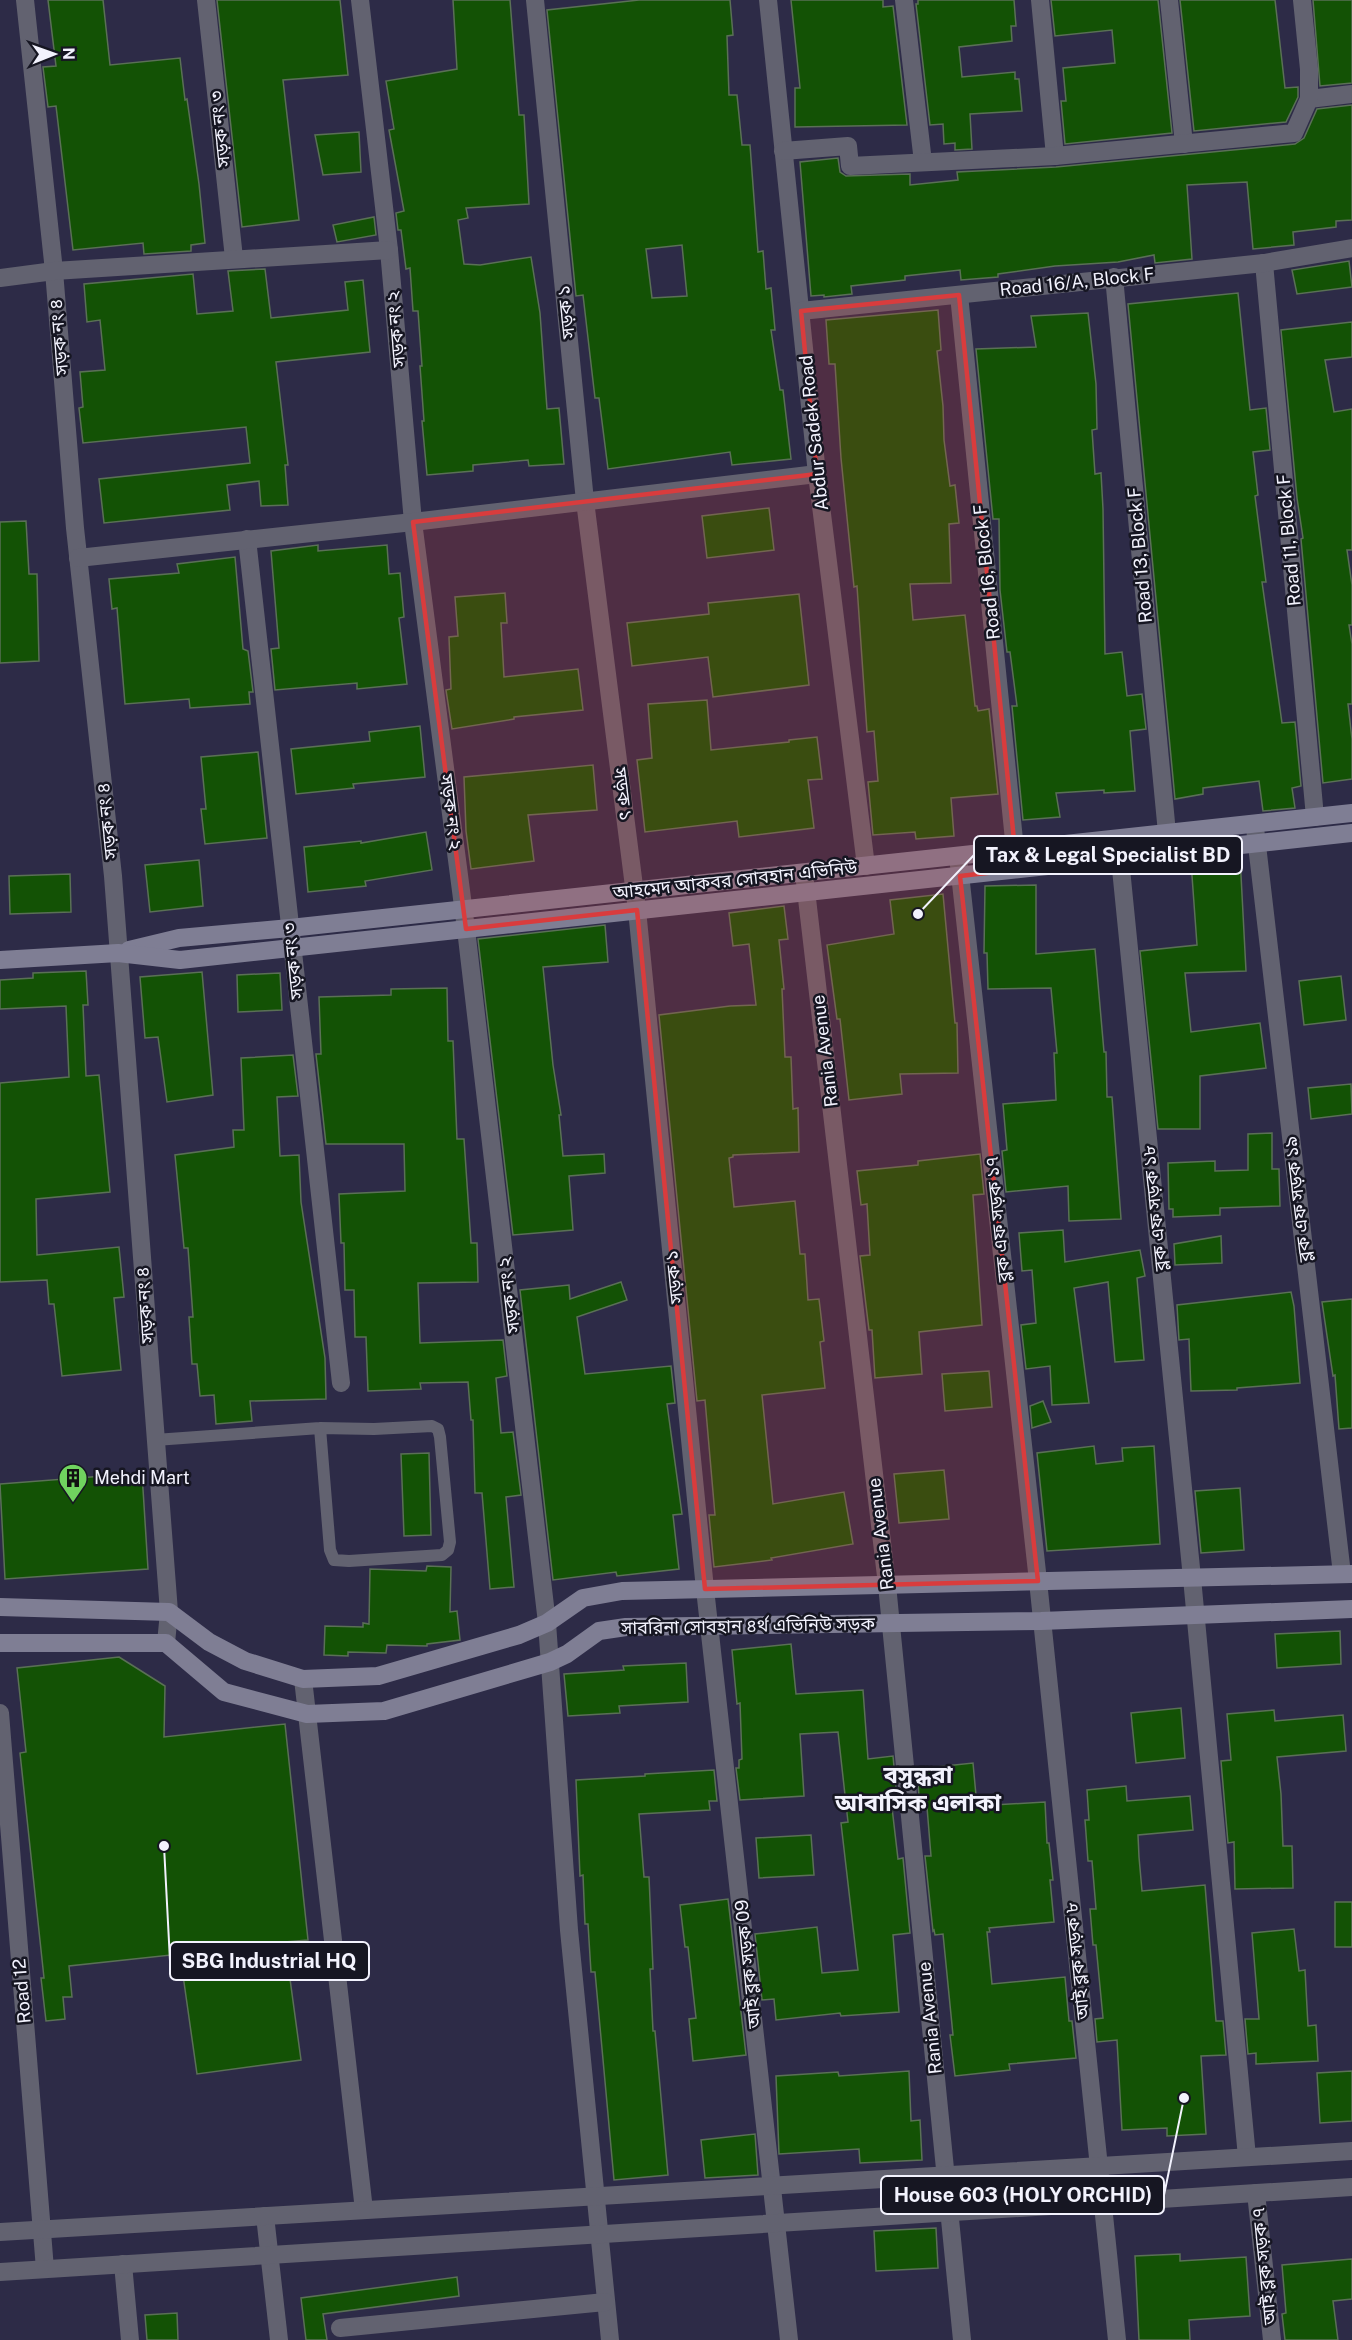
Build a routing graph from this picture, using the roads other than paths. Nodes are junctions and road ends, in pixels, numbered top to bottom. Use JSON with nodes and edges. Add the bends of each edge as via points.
{"nodes":[{"id":1,"x":25,"y":0,"type":"edge"},
{"id":2,"x":206,"y":0,"type":"edge"},
{"id":3,"x":360,"y":0,"type":"edge"},
{"id":4,"x":535,"y":0,"type":"edge"},
{"id":5,"x":768,"y":0,"type":"edge"},
{"id":6,"x":904,"y":0,"type":"edge"},
{"id":7,"x":1040,"y":0,"type":"edge"},
{"id":8,"x":1169,"y":0,"type":"edge"},
{"id":9,"x":1302,"y":0,"type":"edge"},
{"id":10,"x":1352,"y":94,"type":"edge"},
{"id":11,"x":1309,"y":99,"type":"junction"},
{"id":12,"x":1184,"y":144,"type":"junction"},
{"id":13,"x":783,"y":151,"type":"junction"},
{"id":14,"x":1055,"y":156,"type":"junction"},
{"id":15,"x":923,"y":162,"type":"junction"},
{"id":16,"x":1352,"y":248,"type":"edge"},
{"id":17,"x":388,"y":250,"type":"junction"},
{"id":18,"x":234,"y":258,"type":"junction"},
{"id":19,"x":1264,"y":263,"type":"junction"},
{"id":20,"x":54,"y":271,"type":"junction"},
{"id":21,"x":1114,"y":277,"type":"junction"},
{"id":22,"x":0,"y":278,"type":"edge"},
{"id":23,"x":959,"y":295,"type":"junction"},
{"id":24,"x":801,"y":311,"type":"junction"},
{"id":25,"x":817,"y":474,"type":"junction"},
{"id":26,"x":585,"y":501,"type":"junction"},
{"id":27,"x":413,"y":522,"type":"junction"},
{"id":28,"x":247,"y":539,"type":"junction"},
{"id":29,"x":78,"y":558,"type":"junction"},
{"id":30,"x":1352,"y":813,"type":"edge"},
{"id":31,"x":1315,"y":817,"type":"junction"},
{"id":32,"x":1255,"y":824,"type":"junction"},
{"id":33,"x":1167,"y":833,"type":"junction"},
{"id":34,"x":1352,"y":833,"type":"edge"},
{"id":35,"x":1118,"y":838,"type":"junction"},
{"id":36,"x":1257,"y":843,"type":"junction"},
{"id":37,"x":1015,"y":850,"type":"junction"},
{"id":38,"x":958,"y":856,"type":"junction"},
{"id":39,"x":1120,"y":858,"type":"junction"},
{"id":40,"x":866,"y":866,"type":"junction"},
{"id":41,"x":804,"y":873,"type":"junction"},
{"id":42,"x":960,"y":876,"type":"junction"},
{"id":43,"x":635,"y":891,"type":"junction"},
{"id":44,"x":806,"y":892,"type":"junction"},
{"id":45,"x":463,"y":910,"type":"junction"},
{"id":46,"x":638,"y":910,"type":"junction"},
{"id":47,"x":290,"y":928,"type":"junction"},
{"id":48,"x":466,"y":929,"type":"junction"},
{"id":49,"x":292,"y":948,"type":"junction"},
{"id":50,"x":118,"y":953,"type":"junction"},
{"id":51,"x":0,"y":960,"type":"edge"},
{"id":52,"x":340,"y":1383,"type":"dead end"},
{"id":53,"x":320,"y":1428,"type":"junction"},
{"id":54,"x":155,"y":1440,"type":"junction"},
{"id":55,"x":1347,"y":1574,"type":"edge"},
{"id":56,"x":1192,"y":1578,"type":"junction"},
{"id":57,"x":1038,"y":1581,"type":"junction"},
{"id":58,"x":887,"y":1585,"type":"junction"},
{"id":59,"x":705,"y":1589,"type":"junction"},
{"id":60,"x":0,"y":1607,"type":"edge"},
{"id":61,"x":1352,"y":1609,"type":"edge"},
{"id":62,"x":169,"y":1612,"type":"junction"},
{"id":63,"x":1196,"y":1613,"type":"junction"},
{"id":64,"x":1041,"y":1621,"type":"junction"},
{"id":65,"x":547,"y":1623,"type":"junction"},
{"id":66,"x":891,"y":1623,"type":"junction"},
{"id":67,"x":710,"y":1625,"type":"junction"},
{"id":68,"x":0,"y":1643,"type":"edge"},
{"id":69,"x":166,"y":1643,"type":"junction"},
{"id":70,"x":550,"y":1662,"type":"junction"},
{"id":71,"x":303,"y":1679,"type":"junction"},
{"id":72,"x":0,"y":1713,"type":"edge"},
{"id":73,"x":307,"y":1714,"type":"junction"},
{"id":74,"x":1352,"y":2151,"type":"edge"},
{"id":75,"x":1247,"y":2157,"type":"junction"},
{"id":76,"x":1099,"y":2166,"type":"junction"},
{"id":77,"x":945,"y":2175,"type":"junction"},
{"id":78,"x":773,"y":2185,"type":"junction"},
{"id":79,"x":1352,"y":2187,"type":"edge"},
{"id":80,"x":1256,"y":2193,"type":"junction"},
{"id":81,"x":594,"y":2196,"type":"junction"},
{"id":82,"x":1102,"y":2202,"type":"junction"},
{"id":83,"x":364,"y":2210,"type":"junction"},
{"id":84,"x":949,"y":2212,"type":"junction"},
{"id":85,"x":266,"y":2216,"type":"junction"},
{"id":86,"x":776,"y":2223,"type":"junction"},
{"id":87,"x":42,"y":2229,"type":"junction"},
{"id":88,"x":0,"y":2232,"type":"edge"},
{"id":89,"x":597,"y":2234,"type":"junction"},
{"id":90,"x":270,"y":2255,"type":"junction"},
{"id":91,"x":123,"y":2264,"type":"junction"},
{"id":92,"x":45,"y":2269,"type":"junction"},
{"id":93,"x":0,"y":2272,"type":"edge"},
{"id":94,"x":605,"y":2302,"type":"junction"},
{"id":95,"x":340,"y":2328,"type":"dead end"},
{"id":96,"x":130,"y":2340,"type":"edge"},
{"id":97,"x":279,"y":2340,"type":"edge"},
{"id":98,"x":610,"y":2340,"type":"edge"},
{"id":99,"x":789,"y":2340,"type":"edge"},
{"id":100,"x":962,"y":2340,"type":"edge"},
{"id":101,"x":1116,"y":2340,"type":"edge"},
{"id":102,"x":1272,"y":2340,"type":"edge"}],
"edges":[{"from":1,"to":20,"type":"street","name":"সড়ক নং ৪"},
{"from":2,"to":18,"type":"street","name":"সড়ক নং ৩"},
{"from":3,"to":17,"type":"street","name":"সড়ক নং ২"},
{"from":4,"to":26,"type":"street","name":"সড়ক ১"},
{"from":5,"to":13,"type":"street","name":"Abdur Sadek Road"},
{"from":6,"to":15,"type":"street"},
{"from":7,"to":14,"type":"street"},
{"from":8,"to":12,"type":"street"},
{"from":9,"to":11,"type":"street"},
{"from":10,"to":11,"type":"street"},
{"from":11,"to":12,"type":"street","via":[[1294,133]]},
{"from":12,"to":14,"type":"street"},
{"from":13,"to":15,"type":"street","via":[[848,146],[850,166]]},
{"from":13,"to":24,"type":"street","name":"Abdur Sadek Road"},
{"from":14,"to":15,"type":"street"},
{"from":16,"to":19,"type":"street","name":"Road 16/A, Block F"},
{"from":17,"to":18,"type":"street"},
{"from":17,"to":27,"type":"street","name":"সড়ক নং ২"},
{"from":18,"to":20,"type":"street"},
{"from":19,"to":21,"type":"street","name":"Road 16/A, Block F"},
{"from":19,"to":31,"type":"street","name":"Road 11, Block F"},
{"from":20,"to":22,"type":"street"},
{"from":20,"to":29,"type":"street","name":"সড়ক নং ৪"},
{"from":21,"to":23,"type":"street","name":"Road 16/A, Block F"},
{"from":21,"to":33,"type":"street","name":"Road 13, Block F"},
{"from":23,"to":24,"type":"street","name":"Road 16/A, Block F"},
{"from":23,"to":37,"type":"street","name":"Road 16, Block F"},
{"from":24,"to":25,"type":"street","name":"Abdur Sadek Road"},
{"from":25,"to":26,"type":"street"},
{"from":25,"to":40,"type":"street","name":"Abdur Sadek Road"},
{"from":26,"to":27,"type":"street"},
{"from":26,"to":43,"type":"street","name":"সড়ক ১"},
{"from":27,"to":28,"type":"street"},
{"from":27,"to":45,"type":"street","name":"সড়ক নং ২"},
{"from":28,"to":29,"type":"street"},
{"from":28,"to":47,"type":"street","name":"সড়ক নং ৩"},
{"from":29,"to":50,"type":"street","name":"সড়ক নং ৪"},
{"from":30,"to":31,"type":"street","name":"আহমেদ আকবর সোবহান এভিনিউ"},
{"from":31,"to":32,"type":"street","name":"আহমেদ আকবর সোবহান এভিনিউ"},
{"from":32,"to":33,"type":"street","name":"আহমেদ আকবর সোবহান এভিনিউ"},
{"from":32,"to":36,"type":"street","name":"ব্লক এফ সড়ক ১৯"},
{"from":33,"to":35,"type":"street","name":"আহমেদ আকবর সোবহান এভিনিউ"},
{"from":34,"to":36,"type":"street","name":"আহমেদ আকবর সোবহান এভিনিউ"},
{"from":35,"to":37,"type":"street","name":"আহমেদ আকবর সোবহান এভিনিউ"},
{"from":35,"to":39,"type":"street","name":"ব্লক এফ সড়ক ১৮"},
{"from":36,"to":39,"type":"street","name":"আহমেদ আকবর সোবহান এভিনিউ"},
{"from":36,"to":55,"type":"street","name":"ব্লক এফ সড়ক ১৯"},
{"from":37,"to":38,"type":"street","name":"আহমেদ আকবর সোবহান এভিনিউ"},
{"from":38,"to":40,"type":"street","name":"আহমেদ আকবর সোবহান এভিনিউ"},
{"from":38,"to":42,"type":"street","name":"ব্লক এফ সড়ক ১৭"},
{"from":39,"to":42,"type":"street","name":"আহমেদ আকবর সোবহান এভিনিউ"},
{"from":39,"to":56,"type":"street","name":"ব্লক এফ সড়ক ১৮"},
{"from":40,"to":41,"type":"street","name":"আহমেদ আকবর সোবহান এভিনিউ"},
{"from":41,"to":43,"type":"street","name":"আহমেদ আকবর সোবহান এভিনিউ"},
{"from":41,"to":44,"type":"street","name":"Rania Avenue"},
{"from":42,"to":44,"type":"street","name":"আহমেদ আকবর সোবহান এভিনিউ"},
{"from":42,"to":57,"type":"street","name":"ব্লক এফ সড়ক ১৭"},
{"from":43,"to":45,"type":"street","name":"আহমেদ আকবর সোবহান এভিনিউ"},
{"from":43,"to":46,"type":"street","name":"সড়ক ১"},
{"from":44,"to":46,"type":"street","name":"আহমেদ আকবর সোবহান এভিনিউ"},
{"from":44,"to":58,"type":"street","name":"Rania Avenue"},
{"from":45,"to":47,"type":"street","name":"আহমেদ আকবর সোবহান এভিনিউ"},
{"from":45,"to":48,"type":"street","name":"সড়ক নং ২"},
{"from":46,"to":48,"type":"street","name":"আহমেদ আকবর সোবহান এভিনিউ"},
{"from":46,"to":59,"type":"street","name":"সড়ক ১"},
{"from":47,"to":49,"type":"street","name":"সড়ক নং ৩"},
{"from":47,"to":50,"type":"street","name":"আহমেদ আকবর সোবহান এভিনিউ","via":[[179,938]]},
{"from":48,"to":49,"type":"street","name":"আহমেদ আকবর সোবহান এভিনিউ"},
{"from":48,"to":65,"type":"street","name":"সড়ক নং ২"},
{"from":49,"to":50,"type":"street","name":"আহমেদ আকবর সোবহান এভিনিউ","via":[[180,960]]},
{"from":49,"to":52,"type":"street","name":"সড়ক নং ৩"},
{"from":50,"to":51,"type":"street","name":"আহমেদ আকবর সোবহান এভিনিউ"},
{"from":50,"to":54,"type":"street","name":"সড়ক নং ৪"},
{"from":53,"to":53,"type":"lane","via":[[438,1429],[448,1550],[442,1555],[334,1560]]},
{"from":53,"to":54,"type":"lane"},
{"from":54,"to":62,"type":"street","name":"সড়ক নং ৪"},
{"from":55,"to":56,"type":"street","name":"সাবরিনা সোবহান ৪র্থ এভিনিউ সড়ক"},
{"from":56,"to":57,"type":"street","name":"সাবরিনা সোবহান ৪র্থ এভিনিউ সড়ক"},
{"from":56,"to":63,"type":"street","name":"ব্লক এফ সড়ক ১৮"},
{"from":57,"to":58,"type":"street","name":"সাবরিনা সোবহান ৪র্থ এভিনিউ সড়ক"},
{"from":57,"to":64,"type":"street","name":"আই ব্লক সড়ক ৮"},
{"from":58,"to":59,"type":"street","name":"সাবরিনা সোবহান ৪র্থ এভিনিউ সড়ক"},
{"from":58,"to":66,"type":"street","name":"Rania Avenue"},
{"from":59,"to":65,"type":"street","name":"সাবরিনা সোবহান ৪র্থ এভিনিউ সড়ক","via":[[622,1592],[584,1598]]},
{"from":59,"to":67,"type":"street","name":"আই ব্লক সড়ক 09"},
{"from":60,"to":62,"type":"street"},
{"from":61,"to":63,"type":"street","name":"সাবরিনা সোবহান ৪র্থ এভিনিউ সড়ক"},
{"from":62,"to":69,"type":"street","name":"সড়ক নং ৪"},
{"from":62,"to":71,"type":"street","name":"সাবরিনা সোবহান ৪র্থ এভিনিউ সড়ক","via":[[209,1642],[245,1661]]},
{"from":63,"to":64,"type":"street","name":"সাবরিনা সোবহান ৪র্থ এভিনিউ সড়ক"},
{"from":63,"to":75,"type":"street","name":"ব্লক এফ সড়ক ১৮"},
{"from":64,"to":66,"type":"street","name":"সাবরিনা সোবহান ৪র্থ এভিনিউ সড়ক"},
{"from":64,"to":76,"type":"street","name":"আই ব্লক সড়ক ৮"},
{"from":65,"to":70,"type":"street","name":"সড়ক নং ২"},
{"from":65,"to":71,"type":"street","name":"সাবরিনা সোবহান ৪র্থ এভিনিউ সড়ক","via":[[519,1635],[378,1676]]},
{"from":66,"to":67,"type":"street","name":"সাবরিনা সোবহান ৪র্থ এভিনিউ সড়ক"},
{"from":66,"to":77,"type":"street","name":"Rania Avenue"},
{"from":67,"to":70,"type":"street","name":"সাবরিনা সোবহান ৪র্থ এভিনিউ সড়ক","via":[[600,1631]]},
{"from":67,"to":78,"type":"street","name":"আই ব্লক সড়ক 09"},
{"from":68,"to":69,"type":"street"},
{"from":69,"to":73,"type":"street","name":"সাবরিনা সোবহান ৪র্থ এভিনিউ সড়ক","via":[[224,1692]]},
{"from":70,"to":73,"type":"street","name":"সাবরিনা সোবহান ৪র্থ এভিনিউ সড়ক","via":[[384,1711]]},
{"from":70,"to":81,"type":"street","name":"সড়ক নং ২","via":[[569,1930]]},
{"from":71,"to":73,"type":"street"},
{"from":72,"to":87,"type":"street","name":"Road 12"},
{"from":73,"to":83,"type":"street"},
{"from":74,"to":75,"type":"street"},
{"from":75,"to":76,"type":"street"},
{"from":76,"to":77,"type":"street"},
{"from":76,"to":82,"type":"street","name":"আই ব্লক সড়ক ৮"},
{"from":77,"to":78,"type":"street"},
{"from":77,"to":84,"type":"street","name":"Rania Avenue"},
{"from":78,"to":81,"type":"street"},
{"from":78,"to":86,"type":"street","name":"আই ব্লক সড়ক 09"},
{"from":79,"to":80,"type":"street"},
{"from":80,"to":82,"type":"street"},
{"from":80,"to":102,"type":"street","name":"আই ব্লক সড়ক ৭"},
{"from":81,"to":83,"type":"street"},
{"from":81,"to":89,"type":"street","name":"সড়ক নং ২"},
{"from":82,"to":84,"type":"street"},
{"from":82,"to":101,"type":"street","name":"আই ব্লক সড়ক ৮"},
{"from":83,"to":85,"type":"street"},
{"from":84,"to":86,"type":"street"},
{"from":84,"to":100,"type":"street","name":"Rania Avenue"},
{"from":85,"to":87,"type":"street"},
{"from":85,"to":90,"type":"street"},
{"from":86,"to":89,"type":"street"},
{"from":86,"to":99,"type":"street","name":"আই ব্লক সড়ক 09"},
{"from":87,"to":88,"type":"street"},
{"from":87,"to":92,"type":"street","name":"Road 12"},
{"from":89,"to":90,"type":"street"},
{"from":89,"to":94,"type":"street","name":"সড়ক নং ২"},
{"from":90,"to":91,"type":"street"},
{"from":90,"to":97,"type":"street"},
{"from":91,"to":92,"type":"street"},
{"from":91,"to":96,"type":"street"},
{"from":92,"to":93,"type":"street"},
{"from":94,"to":95,"type":"street"},
{"from":94,"to":98,"type":"street","name":"সড়ক নং ২"}]}
